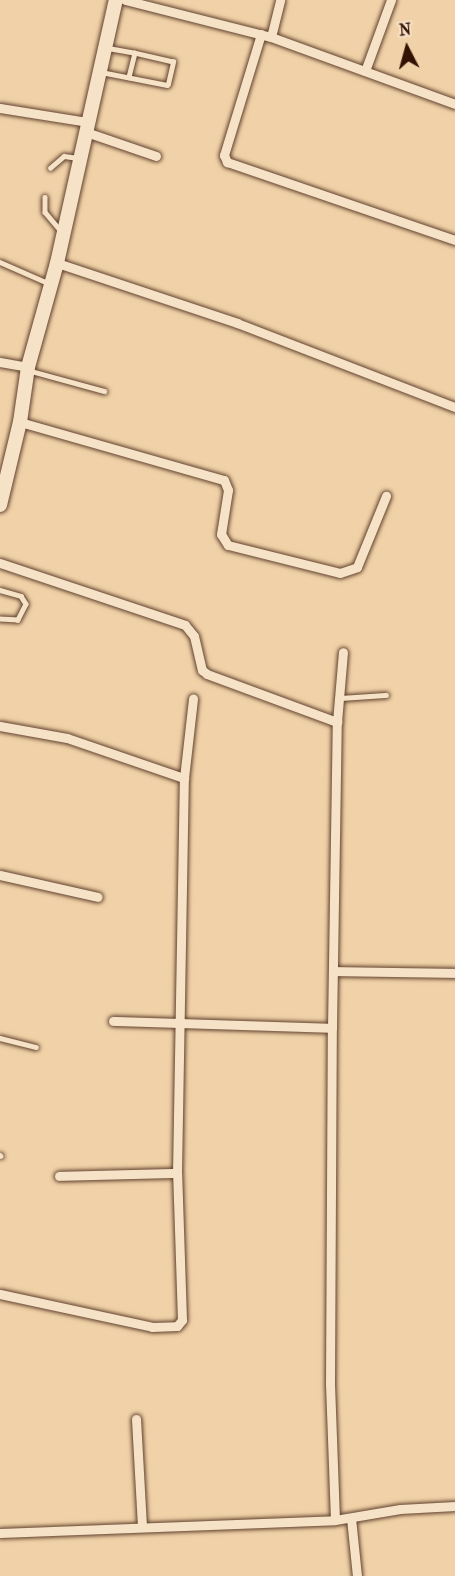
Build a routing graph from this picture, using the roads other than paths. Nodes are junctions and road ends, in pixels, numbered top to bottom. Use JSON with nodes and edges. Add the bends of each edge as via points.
{"nodes":[{"id":1,"x":116,"y":0,"type":"edge"},
{"id":2,"x":125,"y":0,"type":"edge"},
{"id":3,"x":280,"y":0,"type":"edge"},
{"id":4,"x":391,"y":0,"type":"edge"},
{"id":5,"x":266,"y":35,"type":"junction"},
{"id":6,"x":106,"y":48,"type":"junction"},
{"id":7,"x":135,"y":53,"type":"junction"},
{"id":8,"x":366,"y":71,"type":"junction"},
{"id":9,"x":101,"y":72,"type":"junction"},
{"id":10,"x":129,"y":77,"type":"junction"},
{"id":11,"x":455,"y":104,"type":"edge"},
{"id":12,"x":0,"y":108,"type":"edge"},
{"id":13,"x":87,"y":127,"type":"junction"},
{"id":14,"x":156,"y":156,"type":"dead end"},
{"id":15,"x":81,"y":158,"type":"junction"},
{"id":16,"x":50,"y":168,"type":"dead end"},
{"id":17,"x":45,"y":197,"type":"dead end"},
{"id":18,"x":64,"y":233,"type":"junction"},
{"id":19,"x":455,"y":240,"type":"edge"},
{"id":20,"x":0,"y":262,"type":"edge"},
{"id":21,"x":57,"y":263,"type":"junction"},
{"id":22,"x":51,"y":284,"type":"junction"},
{"id":23,"x":0,"y":362,"type":"edge"},
{"id":24,"x":28,"y":369,"type":"junction"},
{"id":25,"x":104,"y":391,"type":"dead end"},
{"id":26,"x":455,"y":407,"type":"edge"},
{"id":27,"x":20,"y":422,"type":"junction"},
{"id":28,"x":386,"y":496,"type":"dead end"},
{"id":29,"x":0,"y":505,"type":"edge"},
{"id":30,"x":0,"y":562,"type":"edge"},
{"id":31,"x":0,"y":590,"type":"edge"},
{"id":32,"x":0,"y":619,"type":"edge"},
{"id":33,"x":343,"y":652,"type":"dead end"},
{"id":34,"x":386,"y":695,"type":"dead end"},
{"id":35,"x":339,"y":698,"type":"junction"},
{"id":36,"x":194,"y":699,"type":"dead end"},
{"id":37,"x":337,"y":722,"type":"junction"},
{"id":38,"x":0,"y":726,"type":"edge"},
{"id":39,"x":184,"y":778,"type":"junction"},
{"id":40,"x":0,"y":875,"type":"edge"},
{"id":41,"x":98,"y":897,"type":"dead end"},
{"id":42,"x":333,"y":972,"type":"junction"},
{"id":43,"x":455,"y":973,"type":"edge"},
{"id":44,"x":113,"y":1021,"type":"dead end"},
{"id":45,"x":180,"y":1025,"type":"junction"},
{"id":46,"x":332,"y":1028,"type":"junction"},
{"id":47,"x":0,"y":1038,"type":"edge"},
{"id":48,"x":36,"y":1047,"type":"dead end"},
{"id":49,"x":177,"y":1173,"type":"junction"},
{"id":50,"x":59,"y":1176,"type":"dead end"},
{"id":51,"x":0,"y":1294,"type":"edge"},
{"id":52,"x":136,"y":1419,"type":"dead end"},
{"id":53,"x":455,"y":1506,"type":"edge"},
{"id":54,"x":351,"y":1518,"type":"junction"},
{"id":55,"x":336,"y":1520,"type":"junction"},
{"id":56,"x":142,"y":1526,"type":"junction"},
{"id":57,"x":0,"y":1533,"type":"edge"},
{"id":58,"x":357,"y":1576,"type":"edge"}],
"edges":[{"from":1,"to":6,"type":"main road"},
{"from":2,"to":5,"type":"street"},
{"from":3,"to":5,"type":"street"},
{"from":4,"to":8,"type":"street"},
{"from":5,"to":8,"type":"street"},
{"from":5,"to":19,"type":"street","via":[[224,154],[227,162]]},
{"from":6,"to":7,"type":"lane"},
{"from":6,"to":9,"type":"main road"},
{"from":7,"to":10,"type":"lane"},
{"from":7,"to":10,"type":"lane","via":[[172,61],[168,84]]},
{"from":8,"to":11,"type":"street"},
{"from":9,"to":10,"type":"lane"},
{"from":9,"to":13,"type":"main road"},
{"from":12,"to":13,"type":"street"},
{"from":13,"to":14,"type":"street"},
{"from":13,"to":15,"type":"main road"},
{"from":15,"to":16,"type":"lane","via":[[64,156]]},
{"from":15,"to":18,"type":"main road"},
{"from":17,"to":18,"type":"lane","via":[[45,212]]},
{"from":18,"to":21,"type":"main road"},
{"from":20,"to":22,"type":"lane"},
{"from":21,"to":22,"type":"main road"},
{"from":21,"to":26,"type":"street","via":[[237,323]]},
{"from":22,"to":24,"type":"main road"},
{"from":23,"to":24,"type":"street"},
{"from":24,"to":25,"type":"lane"},
{"from":24,"to":27,"type":"main road"},
{"from":27,"to":28,"type":"street","via":[[224,480],[228,490],[221,534],[228,545],[340,573],[357,567]]},
{"from":27,"to":29,"type":"main road"},
{"from":30,"to":37,"type":"street","via":[[185,626],[194,636],[202,670],[207,674]]},
{"from":31,"to":32,"type":"lane","via":[[21,596],[26,604],[18,620]]},
{"from":33,"to":35,"type":"street"},
{"from":34,"to":35,"type":"lane"},
{"from":35,"to":37,"type":"street"},
{"from":36,"to":39,"type":"street"},
{"from":37,"to":42,"type":"street"},
{"from":38,"to":39,"type":"street","via":[[67,738]]},
{"from":39,"to":45,"type":"street"},
{"from":40,"to":41,"type":"street"},
{"from":42,"to":43,"type":"street"},
{"from":42,"to":46,"type":"street"},
{"from":44,"to":45,"type":"street"},
{"from":45,"to":46,"type":"street"},
{"from":45,"to":49,"type":"street"},
{"from":46,"to":55,"type":"street","via":[[330,1383]]},
{"from":47,"to":48,"type":"lane"},
{"from":49,"to":50,"type":"street"},
{"from":49,"to":51,"type":"street","via":[[182,1316],[177,1326],[152,1327]]},
{"from":52,"to":56,"type":"street"},
{"from":53,"to":54,"type":"street","via":[[400,1509]]},
{"from":54,"to":55,"type":"street"},
{"from":54,"to":58,"type":"street"},
{"from":55,"to":56,"type":"street"},
{"from":56,"to":57,"type":"street"}]}
